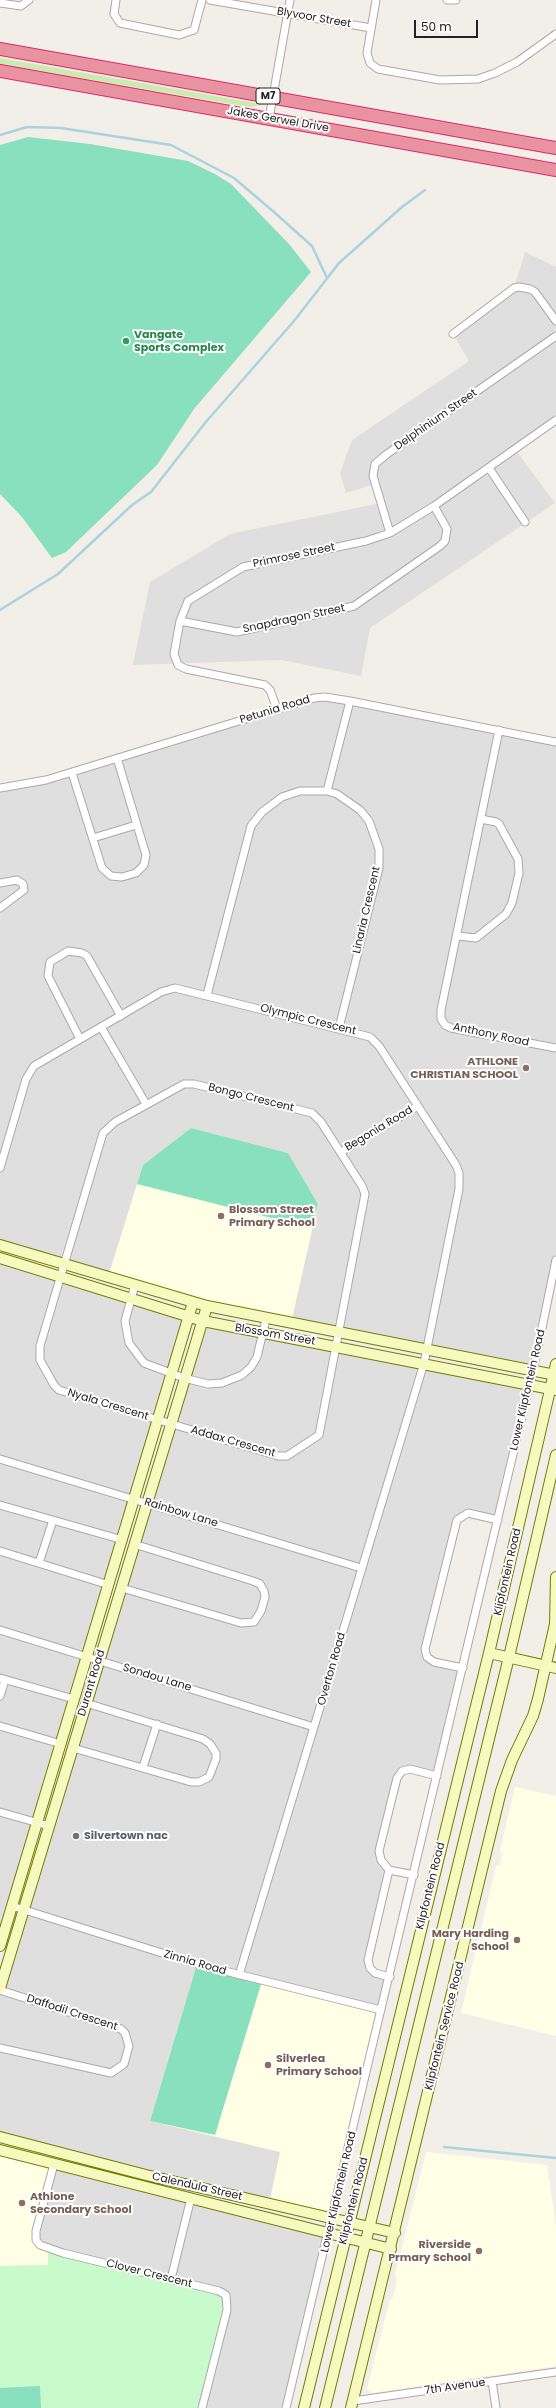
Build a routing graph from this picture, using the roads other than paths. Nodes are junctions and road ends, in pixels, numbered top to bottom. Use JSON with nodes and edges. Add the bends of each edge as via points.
{"nodes":[{"id":1,"x":29,"y":0,"type":"edge"},
{"id":2,"x":116,"y":0,"type":"edge"},
{"id":3,"x":202,"y":0,"type":"edge"},
{"id":4,"x":210,"y":0,"type":"edge"},
{"id":5,"x":290,"y":0,"type":"edge"},
{"id":6,"x":376,"y":0,"type":"edge"},
{"id":7,"x":447,"y":0,"type":"edge"},
{"id":8,"x":456,"y":0,"type":"edge"},
{"id":9,"x":0,"y":3,"type":"edge"},
{"id":10,"x":287,"y":13,"type":"junction"},
{"id":11,"x":371,"y":28,"type":"junction"},
{"id":12,"x":556,"y":34,"type":"edge"},
{"id":13,"x":0,"y":49,"type":"edge"},
{"id":14,"x":0,"y":71,"type":"edge"},
{"id":15,"x":273,"y":97,"type":"junction"},
{"id":16,"x":269,"y":119,"type":"junction"},
{"id":17,"x":556,"y":148,"type":"edge"},
{"id":18,"x":556,"y":170,"type":"edge"},
{"id":19,"x":556,"y":320,"type":"edge"},
{"id":20,"x":453,"y":334,"type":"dead end"},
{"id":21,"x":556,"y":336,"type":"edge"},
{"id":22,"x":556,"y":420,"type":"edge"},
{"id":23,"x":489,"y":468,"type":"junction"},
{"id":24,"x":434,"y":506,"type":"junction"},
{"id":25,"x":525,"y":522,"type":"dead end"},
{"id":26,"x":390,"y":533,"type":"junction"},
{"id":27,"x":180,"y":621,"type":"junction"},
{"id":28,"x":350,"y":701,"type":"junction"},
{"id":29,"x":277,"y":709,"type":"junction"},
{"id":30,"x":499,"y":730,"type":"junction"},
{"id":31,"x":556,"y":742,"type":"edge"},
{"id":32,"x":117,"y":758,"type":"junction"},
{"id":33,"x":72,"y":772,"type":"junction"},
{"id":34,"x":0,"y":788,"type":"edge"},
{"id":35,"x":327,"y":791,"type":"junction"},
{"id":36,"x":481,"y":819,"type":"junction"},
{"id":37,"x":136,"y":825,"type":"junction"},
{"id":38,"x":93,"y":838,"type":"junction"},
{"id":39,"x":0,"y":884,"type":"edge"},
{"id":40,"x":0,"y":908,"type":"edge"},
{"id":41,"x":458,"y":936,"type":"junction"},
{"id":42,"x":207,"y":995,"type":"junction"},
{"id":43,"x":121,"y":1016,"type":"junction"},
{"id":44,"x":101,"y":1027,"type":"junction"},
{"id":45,"x":339,"y":1028,"type":"junction"},
{"id":46,"x":80,"y":1039,"type":"junction"},
{"id":47,"x":556,"y":1048,"type":"edge"},
{"id":48,"x":146,"y":1104,"type":"junction"},
{"id":49,"x":418,"y":1106,"type":"junction"},
{"id":50,"x":341,"y":1152,"type":"junction"},
{"id":51,"x":0,"y":1168,"type":"edge"},
{"id":52,"x":0,"y":1245,"type":"edge"},
{"id":53,"x":0,"y":1258,"type":"edge"},
{"id":54,"x":556,"y":1260,"type":"edge"},
{"id":55,"x":64,"y":1265,"type":"junction"},
{"id":56,"x":60,"y":1278,"type":"junction"},
{"id":57,"x":135,"y":1285,"type":"junction"},
{"id":58,"x":130,"y":1300,"type":"junction"},
{"id":59,"x":193,"y":1302,"type":"junction"},
{"id":60,"x":207,"y":1306,"type":"junction"},
{"id":61,"x":189,"y":1317,"type":"junction"},
{"id":62,"x":266,"y":1319,"type":"junction"},
{"id":63,"x":203,"y":1321,"type":"junction"},
{"id":64,"x":263,"y":1332,"type":"junction"},
{"id":65,"x":339,"y":1332,"type":"junction"},
{"id":66,"x":336,"y":1346,"type":"junction"},
{"id":67,"x":427,"y":1349,"type":"junction"},
{"id":68,"x":424,"y":1363,"type":"junction"},
{"id":69,"x":556,"y":1364,"type":"edge"},
{"id":70,"x":532,"y":1371,"type":"junction"},
{"id":71,"x":172,"y":1374,"type":"junction"},
{"id":72,"x":555,"y":1375,"type":"edge"},
{"id":73,"x":184,"y":1378,"type":"junction"},
{"id":74,"x":529,"y":1384,"type":"junction"},
{"id":75,"x":553,"y":1389,"type":"edge"},
{"id":76,"x":159,"y":1420,"type":"junction"},
{"id":77,"x":171,"y":1424,"type":"junction"},
{"id":78,"x":556,"y":1455,"type":"edge"},
{"id":79,"x":0,"y":1459,"type":"edge"},
{"id":80,"x":135,"y":1499,"type":"junction"},
{"id":81,"x":146,"y":1502,"type":"junction"},
{"id":82,"x":0,"y":1505,"type":"edge"},
{"id":83,"x":53,"y":1520,"type":"junction"},
{"id":84,"x":498,"y":1520,"type":"junction"},
{"id":85,"x":122,"y":1540,"type":"junction"},
{"id":86,"x":134,"y":1544,"type":"junction"},
{"id":87,"x":0,"y":1551,"type":"edge"},
{"id":88,"x":39,"y":1563,"type":"junction"},
{"id":89,"x":361,"y":1568,"type":"junction"},
{"id":90,"x":556,"y":1577,"type":"edge"},
{"id":91,"x":109,"y":1585,"type":"junction"},
{"id":92,"x":122,"y":1588,"type":"junction"},
{"id":93,"x":555,"y":1628,"type":"edge"},
{"id":94,"x":0,"y":1630,"type":"edge"},
{"id":95,"x":489,"y":1652,"type":"junction"},
{"id":96,"x":88,"y":1656,"type":"junction"},
{"id":97,"x":509,"y":1657,"type":"junction"},
{"id":98,"x":99,"y":1660,"type":"junction"},
{"id":99,"x":551,"y":1667,"type":"edge"},
{"id":100,"x":463,"y":1668,"type":"junction"},
{"id":101,"x":3,"y":1679,"type":"edge"},
{"id":102,"x":0,"y":1696,"type":"edge"},
{"id":103,"x":74,"y":1699,"type":"junction"},
{"id":104,"x":86,"y":1703,"type":"junction"},
{"id":105,"x":157,"y":1724,"type":"junction"},
{"id":106,"x":0,"y":1726,"type":"edge"},
{"id":107,"x":314,"y":1727,"type":"junction"},
{"id":108,"x":61,"y":1744,"type":"junction"},
{"id":109,"x":74,"y":1748,"type":"junction"},
{"id":110,"x":143,"y":1767,"type":"junction"},
{"id":111,"x":437,"y":1776,"type":"junction"},
{"id":112,"x":0,"y":1812,"type":"edge"},
{"id":113,"x":37,"y":1823,"type":"junction"},
{"id":114,"x":49,"y":1826,"type":"junction"},
{"id":115,"x":389,"y":1870,"type":"junction"},
{"id":116,"x":414,"y":1875,"type":"junction"},
{"id":117,"x":12,"y":1906,"type":"junction"},
{"id":118,"x":24,"y":1911,"type":"junction"},
{"id":119,"x":1,"y":1942,"type":"edge"},
{"id":120,"x":239,"y":1975,"type":"junction"},
{"id":121,"x":390,"y":1977,"type":"junction"},
{"id":122,"x":0,"y":1989,"type":"edge"},
{"id":123,"x":381,"y":2010,"type":"junction"},
{"id":124,"x":0,"y":2048,"type":"edge"},
{"id":125,"x":0,"y":2137,"type":"edge"},
{"id":126,"x":0,"y":2150,"type":"edge"},
{"id":127,"x":54,"y":2164,"type":"junction"},
{"id":128,"x":146,"y":2175,"type":"junction"},
{"id":129,"x":143,"y":2186,"type":"junction"},
{"id":130,"x":191,"y":2198,"type":"junction"},
{"id":131,"x":333,"y":2219,"type":"junction"},
{"id":132,"x":348,"y":2223,"type":"junction"},
{"id":133,"x":370,"y":2227,"type":"junction"},
{"id":134,"x":395,"y":2233,"type":"junction"},
{"id":135,"x":329,"y":2234,"type":"junction"},
{"id":136,"x":345,"y":2238,"type":"junction"},
{"id":137,"x":366,"y":2243,"type":"junction"},
{"id":138,"x":391,"y":2249,"type":"junction"},
{"id":139,"x":172,"y":2279,"type":"junction"},
{"id":140,"x":556,"y":2372,"type":"edge"},
{"id":141,"x":492,"y":2381,"type":"junction"},
{"id":142,"x":352,"y":2405,"type":"edge"},
{"id":143,"x":202,"y":2408,"type":"edge"},
{"id":144,"x":286,"y":2408,"type":"edge"},
{"id":145,"x":304,"y":2408,"type":"edge"},
{"id":146,"x":324,"y":2408,"type":"edge"},
{"id":147,"x":496,"y":2408,"type":"edge"}],
"edges":[{"from":1,"to":9,"type":"street","via":[[21,6]]},
{"from":2,"to":3,"type":"street","via":[[114,14],[120,23],[185,35],[194,30]]},
{"from":4,"to":10,"type":"street","name":"Blyvoor Street"},
{"from":5,"to":10,"type":"street"},
{"from":6,"to":11,"type":"street"},
{"from":7,"to":8,"type":"street"},
{"from":10,"to":11,"type":"street","name":"Blyvoor Street"},
{"from":10,"to":15,"type":"street"},
{"from":11,"to":12,"type":"street","via":[[367,53],[370,63],[378,69],[440,80],[478,79],[495,73],[517,62]]},
{"from":13,"to":15,"type":"highway","name":"Jakes Gerwel Drive","number":"M7"},
{"from":14,"to":16,"type":"highway","name":"Jakes Gerwel Drive","number":"M7"},
{"from":15,"to":16,"type":"street"},
{"from":15,"to":17,"type":"highway","name":"Jakes Gerwel Drive","number":"M7"},
{"from":16,"to":18,"type":"highway","name":"Jakes Gerwel Drive","number":"M7"},
{"from":19,"to":20,"type":"street","via":[[535,292],[530,288],[519,287],[514,288]]},
{"from":21,"to":26,"type":"street","name":"Delphinium Street","via":[[375,464],[374,476]]},
{"from":22,"to":23,"type":"street","name":"Primrose Street"},
{"from":23,"to":24,"type":"street","name":"Primrose Street"},
{"from":23,"to":25,"type":"street"},
{"from":24,"to":26,"type":"street","name":"Primrose Street"},
{"from":24,"to":27,"type":"street","name":"Snapdragon Street","via":[[447,529],[445,540],[354,606],[237,632]]},
{"from":26,"to":27,"type":"street","name":"Primrose Street","via":[[366,541],[243,567],[188,601]]},
{"from":27,"to":29,"type":"street","name":"Primrose Street","via":[[174,654],[178,664],[186,669],[265,685],[270,690]]},
{"from":28,"to":29,"type":"street","name":"Petunia Road","via":[[314,698]]},
{"from":28,"to":30,"type":"street","name":"Petunia Road"},
{"from":28,"to":35,"type":"street"},
{"from":29,"to":32,"type":"street","name":"Petunia Road"},
{"from":30,"to":31,"type":"street","name":"Petunia Road"},
{"from":30,"to":36,"type":"street","name":"Anthony Road"},
{"from":32,"to":33,"type":"street","name":"Petunia Road"},
{"from":32,"to":37,"type":"street"},
{"from":33,"to":34,"type":"street","name":"Petunia Road","via":[[32,784]]},
{"from":33,"to":38,"type":"street"},
{"from":35,"to":42,"type":"street","name":"Linaria Crescent","via":[[300,791],[282,797],[262,812],[251,826]]},
{"from":35,"to":45,"type":"street","name":"Linaria Crescent","via":[[337,794],[360,810],[369,822],[378,849],[379,868]]},
{"from":36,"to":41,"type":"street","name":"Anthony Road"},
{"from":36,"to":41,"type":"street","via":[[499,824],[518,859],[519,873],[512,904],[506,914],[476,938]]},
{"from":37,"to":38,"type":"street"},
{"from":37,"to":38,"type":"street","via":[[146,855],[144,864],[136,873],[122,877],[111,876],[102,868]]},
{"from":39,"to":40,"type":"street","via":[[21,881],[24,890]]},
{"from":41,"to":47,"type":"street","name":"Anthony Road","via":[[441,1010],[441,1019],[445,1025]]},
{"from":42,"to":43,"type":"street","name":"Olympic Crescent","via":[[168,989]]},
{"from":42,"to":45,"type":"street","name":"Olympic Crescent"},
{"from":43,"to":44,"type":"street","name":"Olympic Crescent"},
{"from":43,"to":46,"type":"street","via":[[87,956],[82,952],[68,951],[50,962],[48,976]]},
{"from":44,"to":46,"type":"street","name":"Olympic Crescent"},
{"from":44,"to":48,"type":"street"},
{"from":45,"to":49,"type":"street","name":"Olympic Crescent","via":[[364,1034],[374,1040]]},
{"from":46,"to":51,"type":"street","name":"Olympic Crescent","via":[[34,1066],[30,1071]]},
{"from":48,"to":50,"type":"street","name":"Bongo Crescent","via":[[184,1084],[194,1084],[312,1113],[322,1122]]},
{"from":48,"to":55,"type":"street","name":"Bongo Crescent","via":[[115,1122],[103,1133]]},
{"from":49,"to":50,"type":"street","name":"Begonia Road"},
{"from":49,"to":67,"type":"street","name":"Olympic Crescent","via":[[456,1165],[460,1181]]},
{"from":50,"to":65,"type":"street","name":"Bongo Crescent","via":[[365,1194]]},
{"from":52,"to":55,"type":"street","name":"Blossom Street"},
{"from":53,"to":56,"type":"street","name":"Blossom Street"},
{"from":54,"to":70,"type":"street","name":"Lower Klipfontein Road"},
{"from":55,"to":56,"type":"street","name":"Nyala Crescent"},
{"from":55,"to":57,"type":"street","name":"Blossom Street"},
{"from":56,"to":58,"type":"street","name":"Blossom Street"},
{"from":56,"to":76,"type":"street","name":"Nyala Crescent","via":[[38,1353],[54,1385],[65,1392]]},
{"from":57,"to":58,"type":"street"},
{"from":57,"to":59,"type":"street","name":"Blossom Street"},
{"from":58,"to":61,"type":"street","name":"Blossom Street"},
{"from":58,"to":71,"type":"street","via":[[125,1321],[132,1349],[144,1363]]},
{"from":59,"to":60,"type":"street","name":"Blossom Street"},
{"from":59,"to":61,"type":"street","name":"Durant Road"},
{"from":60,"to":62,"type":"street","name":"Blossom Street"},
{"from":60,"to":63,"type":"street","name":"Durant Road"},
{"from":61,"to":63,"type":"street","name":"Blossom Street"},
{"from":61,"to":71,"type":"street","name":"Durant Road"},
{"from":62,"to":64,"type":"street"},
{"from":62,"to":65,"type":"street","name":"Blossom Street"},
{"from":63,"to":64,"type":"street","name":"Blossom Street"},
{"from":63,"to":73,"type":"street","name":"Durant Road"},
{"from":64,"to":66,"type":"street","name":"Blossom Street"},
{"from":64,"to":73,"type":"street","via":[[257,1357],[242,1375],[222,1383],[208,1384]]},
{"from":65,"to":66,"type":"street","name":"Addax Crescent"},
{"from":65,"to":67,"type":"street","name":"Blossom Street"},
{"from":66,"to":68,"type":"street","name":"Blossom Street"},
{"from":66,"to":77,"type":"street","name":"Addax Crescent","via":[[319,1436],[287,1456],[278,1456]]},
{"from":67,"to":68,"type":"street","name":"Olympic Crescent"},
{"from":67,"to":70,"type":"street","name":"Blossom Street"},
{"from":68,"to":74,"type":"street","name":"Blossom Street"},
{"from":68,"to":89,"type":"street","name":"Overton Road"},
{"from":69,"to":72,"type":"street","name":"Klipfontein Road"},
{"from":70,"to":72,"type":"street","name":"Blossom Street"},
{"from":70,"to":74,"type":"street","name":"Lower Klipfontein Road"},
{"from":71,"to":73,"type":"street"},
{"from":71,"to":76,"type":"street","name":"Durant Road"},
{"from":72,"to":75,"type":"street","name":"Klipfontein Road"},
{"from":73,"to":77,"type":"street","name":"Durant Road"},
{"from":74,"to":75,"type":"street","name":"Blossom Street"},
{"from":74,"to":84,"type":"street","name":"Lower Klipfontein Road"},
{"from":75,"to":95,"type":"street","name":"Klipfontein Road"},
{"from":76,"to":77,"type":"street","name":"Nyala Crescent"},
{"from":76,"to":80,"type":"street","name":"Durant Road"},
{"from":77,"to":81,"type":"street","name":"Durant Road"},
{"from":78,"to":97,"type":"street","name":"Klipfontein Road"},
{"from":79,"to":80,"type":"street","name":"Rainbow Lane"},
{"from":80,"to":81,"type":"street","name":"Rainbow Lane"},
{"from":80,"to":85,"type":"street","name":"Durant Road"},
{"from":81,"to":86,"type":"street","name":"Durant Road"},
{"from":81,"to":89,"type":"street","name":"Rainbow Lane"},
{"from":82,"to":83,"type":"street"},
{"from":83,"to":85,"type":"street"},
{"from":83,"to":88,"type":"street"},
{"from":84,"to":100,"type":"street","name":"Lower Klipfontein Road"},
{"from":84,"to":100,"type":"street","via":[[468,1513],[457,1520],[425,1649],[427,1657],[434,1662]]},
{"from":85,"to":91,"type":"street","name":"Durant Road"},
{"from":86,"to":92,"type":"street","name":"Durant Road"},
{"from":86,"to":92,"type":"street","via":[[253,1580],[260,1584],[264,1591],[261,1612],[254,1622],[241,1623]]},
{"from":87,"to":88,"type":"street"},
{"from":88,"to":91,"type":"street"},
{"from":89,"to":107,"type":"street","name":"Overton Road"},
{"from":90,"to":93,"type":"street","name":"Klipfontein Service Road"},
{"from":91,"to":96,"type":"street","name":"Durant Road"},
{"from":92,"to":98,"type":"street","name":"Durant Road"},
{"from":93,"to":99,"type":"street","name":"Klipfontein Service Road"},
{"from":94,"to":96,"type":"street","name":"Sondou Lane"},
{"from":95,"to":97,"type":"street"},
{"from":95,"to":132,"type":"street","name":"Klipfontein Road"},
{"from":96,"to":98,"type":"street","name":"Sondou Lane"},
{"from":96,"to":103,"type":"street","name":"Durant Road"},
{"from":97,"to":99,"type":"street"},
{"from":97,"to":133,"type":"street","name":"Klipfontein Road"},
{"from":98,"to":104,"type":"street","name":"Durant Road"},
{"from":98,"to":107,"type":"street","name":"Sondou Lane"},
{"from":99,"to":134,"type":"street","name":"Klipfontein Service Road","via":[[503,1786]]},
{"from":100,"to":111,"type":"street","name":"Lower Klipfontein Road"},
{"from":101,"to":102,"type":"street"},
{"from":101,"to":103,"type":"street"},
{"from":103,"to":108,"type":"street","name":"Durant Road"},
{"from":104,"to":105,"type":"street"},
{"from":104,"to":109,"type":"street","name":"Durant Road"},
{"from":105,"to":110,"type":"street"},
{"from":105,"to":110,"type":"street","via":[[210,1744],[216,1753],[212,1772],[205,1780],[191,1782]]},
{"from":106,"to":108,"type":"street"},
{"from":107,"to":120,"type":"street","name":"Overton Road"},
{"from":108,"to":113,"type":"street","name":"Durant Road"},
{"from":109,"to":110,"type":"street"},
{"from":109,"to":114,"type":"street","name":"Durant Road"},
{"from":111,"to":115,"type":"street","via":[[410,1769],[402,1771],[397,1778],[379,1851],[381,1860]]},
{"from":111,"to":116,"type":"street","name":"Lower Klipfontein Road"},
{"from":112,"to":113,"type":"street"},
{"from":113,"to":114,"type":"street"},
{"from":113,"to":117,"type":"street","name":"Durant Road"},
{"from":114,"to":118,"type":"street","name":"Durant Road"},
{"from":115,"to":116,"type":"street"},
{"from":115,"to":121,"type":"street","via":[[368,1960],[370,1968],[376,1973]]},
{"from":116,"to":121,"type":"street","name":"Lower Klipfontein Road"},
{"from":117,"to":118,"type":"street","name":"Zinnia Road"},
{"from":117,"to":119,"type":"street","name":"Durant Road"},
{"from":118,"to":120,"type":"street","name":"Zinnia Road"},
{"from":118,"to":122,"type":"street","name":"Durant Road"},
{"from":120,"to":123,"type":"street","name":"Zinnia Road"},
{"from":121,"to":123,"type":"street","name":"Lower Klipfontein Road"},
{"from":122,"to":124,"type":"street","name":"Daffodil Crescent","via":[[121,2029],[129,2046],[124,2064],[111,2073]]},
{"from":123,"to":131,"type":"street","name":"Lower Klipfontein Road"},
{"from":125,"to":128,"type":"street","name":"Calendula Street"},
{"from":126,"to":127,"type":"street","name":"Calendula Street"},
{"from":127,"to":129,"type":"street","name":"Calendula Street"},
{"from":127,"to":139,"type":"street","name":"Clover Crescent","via":[[36,2231],[36,2240],[40,2245],[55,2251]]},
{"from":128,"to":129,"type":"street"},
{"from":128,"to":131,"type":"street","name":"Calendula Street"},
{"from":129,"to":130,"type":"street","name":"Calendula Street"},
{"from":130,"to":135,"type":"street","name":"Calendula Street"},
{"from":130,"to":139,"type":"street"},
{"from":131,"to":132,"type":"street","name":"Calendula Street"},
{"from":131,"to":135,"type":"street","name":"Lower Klipfontein Road"},
{"from":132,"to":133,"type":"street","name":"Calendula Street"},
{"from":132,"to":136,"type":"street","name":"Klipfontein Road"},
{"from":133,"to":134,"type":"street","name":"Calendula Street"},
{"from":133,"to":137,"type":"street","name":"Klipfontein Road"},
{"from":134,"to":138,"type":"street","name":"Klipfontein Service Road"},
{"from":135,"to":136,"type":"street","name":"Calendula Street"},
{"from":135,"to":144,"type":"street","name":"Lower Klipfontein Road"},
{"from":136,"to":137,"type":"street","name":"Calendula Street"},
{"from":136,"to":145,"type":"street","name":"Klipfontein Road"},
{"from":137,"to":138,"type":"street","name":"Calendula Street"},
{"from":137,"to":146,"type":"street","name":"Klipfontein Road"},
{"from":138,"to":142,"type":"street","name":"Klipfontein Service Road"},
{"from":139,"to":143,"type":"street","name":"Clover Crescent","via":[[219,2291],[228,2299]]},
{"from":140,"to":141,"type":"street","name":"7th Avenue"},
{"from":141,"to":142,"type":"street","name":"7th Avenue"},
{"from":141,"to":147,"type":"street"}]}
